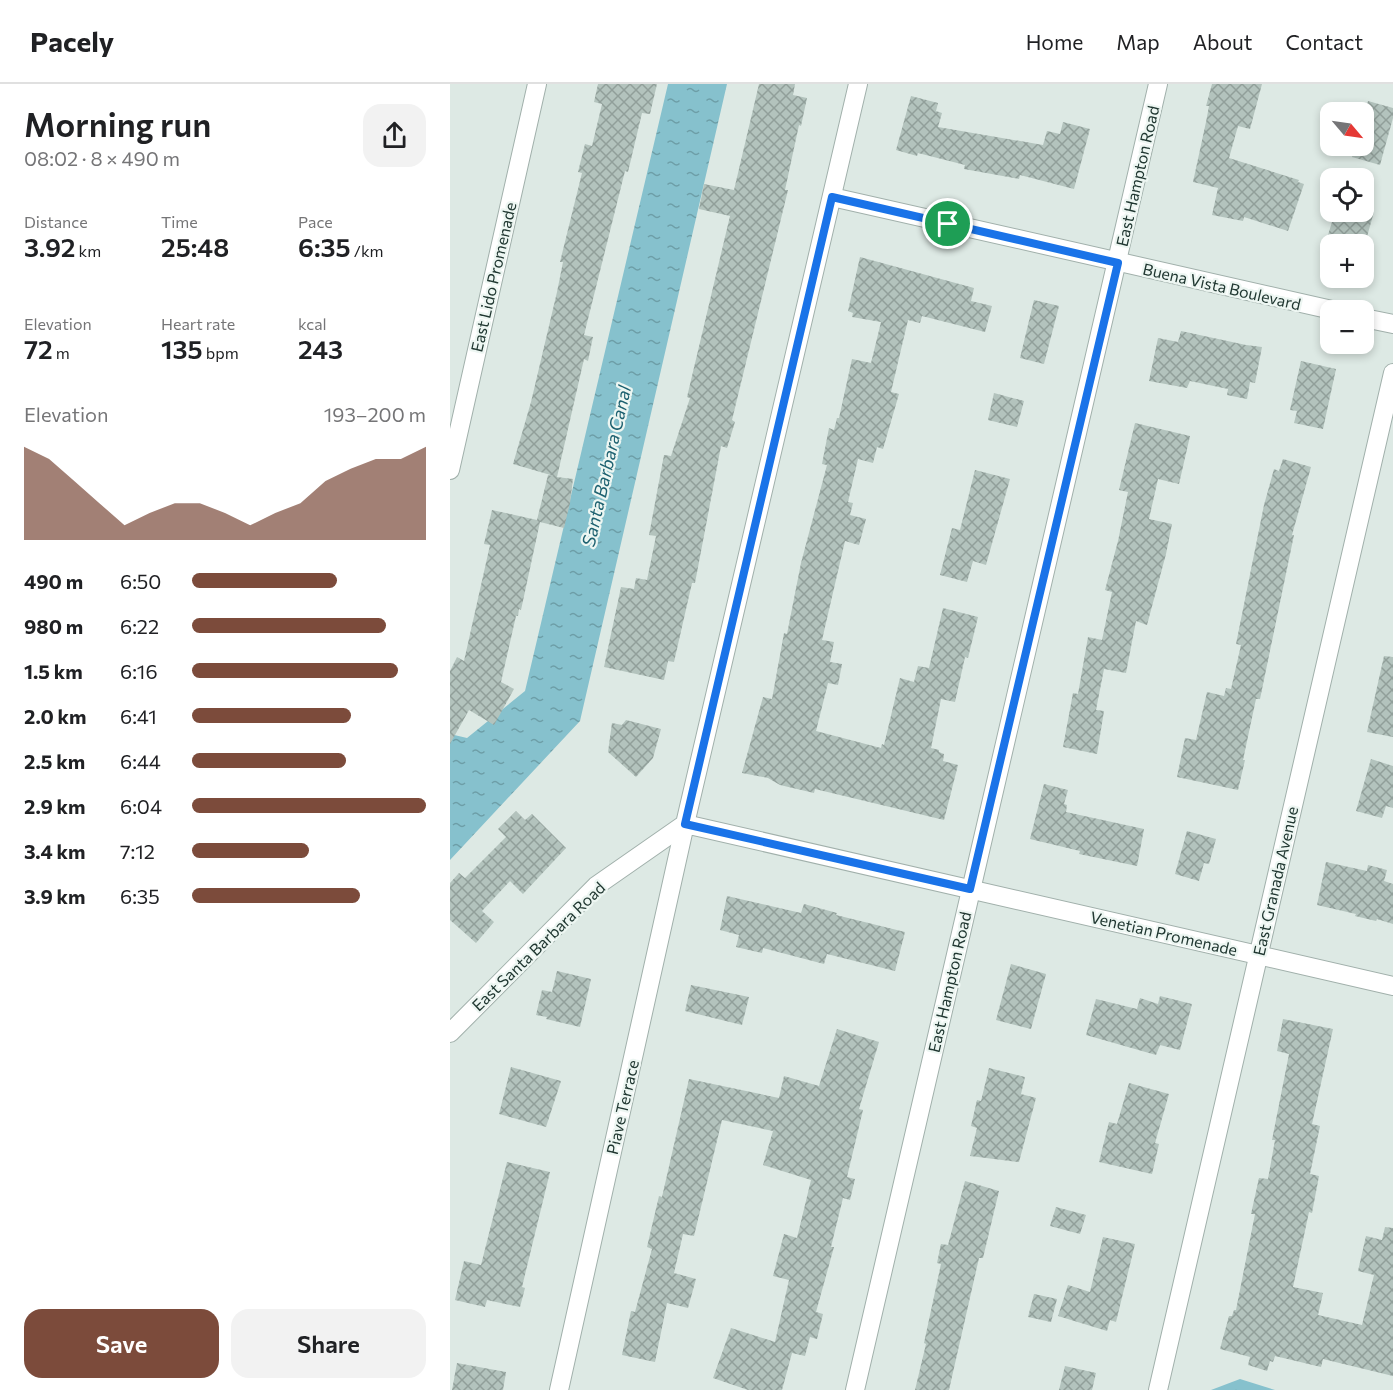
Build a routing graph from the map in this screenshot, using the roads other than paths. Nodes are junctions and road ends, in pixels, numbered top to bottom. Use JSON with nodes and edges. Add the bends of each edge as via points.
{"nodes":[{"id":1,"x":537,"y":84,"type":"edge"},
{"id":2,"x":858,"y":84,"type":"edge"},
{"id":3,"x":1158,"y":84,"type":"edge"},
{"id":4,"x":832,"y":197,"type":"junction"},
{"id":5,"x":1118,"y":263,"type":"junction"},
{"id":6,"x":1320,"y":307,"type":"edge"},
{"id":7,"x":1374,"y":320,"type":"edge"},
{"id":8,"x":1393,"y":324,"type":"edge"},
{"id":9,"x":1393,"y":373,"type":"edge"},
{"id":10,"x":450,"y":470,"type":"edge"},
{"id":11,"x":685,"y":824,"type":"junction"},
{"id":12,"x":970,"y":889,"type":"junction"},
{"id":13,"x":1258,"y":955,"type":"junction"},
{"id":14,"x":1393,"y":986,"type":"edge"},
{"id":15,"x":450,"y":1033,"type":"edge"},
{"id":16,"x":559,"y":1390,"type":"edge"},
{"id":17,"x":855,"y":1390,"type":"edge"},
{"id":18,"x":1158,"y":1390,"type":"edge"}],
"edges":[{"from":1,"to":10,"type":"street","name":"East Lido Promenade"},
{"from":2,"to":4,"type":"street"},
{"from":3,"to":5,"type":"street","name":"East Hampton Road"},
{"from":4,"to":5,"type":"street","name":"Buena Vista Boulevard"},
{"from":4,"to":11,"type":"street"},
{"from":5,"to":6,"type":"street","name":"Buena Vista Boulevard"},
{"from":5,"to":12,"type":"street","name":"East Hampton Road"},
{"from":7,"to":8,"type":"street"},
{"from":9,"to":13,"type":"street","name":"East Granada Avenue"},
{"from":11,"to":12,"type":"street","name":"Venetian Promenade"},
{"from":11,"to":15,"type":"street","name":"East Santa Barbara Road","via":[[596,886]]},
{"from":11,"to":16,"type":"street","name":"Piave Terrace"},
{"from":12,"to":13,"type":"street","name":"Venetian Promenade"},
{"from":12,"to":17,"type":"street","name":"East Hampton Road"},
{"from":13,"to":14,"type":"street","name":"Venetian Promenade"},
{"from":13,"to":18,"type":"street","name":"East Granada Avenue"}]}
